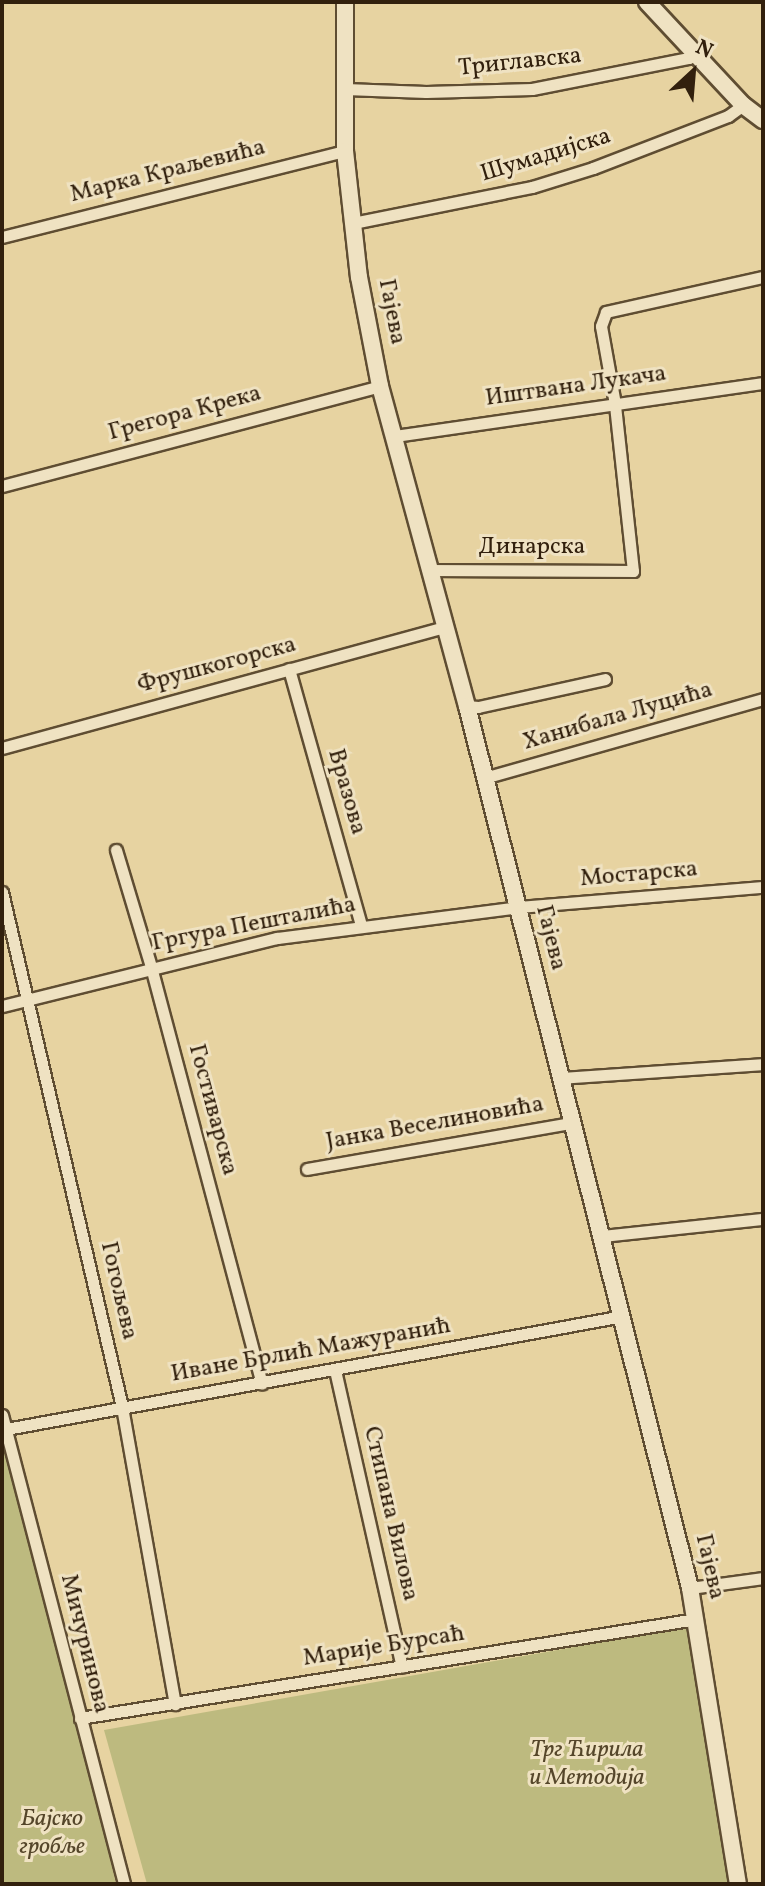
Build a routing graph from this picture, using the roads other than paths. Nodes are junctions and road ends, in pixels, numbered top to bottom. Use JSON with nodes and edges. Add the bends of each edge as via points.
{"nodes":[{"id":1,"x":345,"y":2,"type":"edge"},
{"id":2,"x":647,"y":2,"type":"edge"},
{"id":3,"x":695,"y":54,"type":"junction"},
{"id":4,"x":345,"y":89,"type":"junction"},
{"id":5,"x":743,"y":105,"type":"junction"},
{"id":6,"x":763,"y":120,"type":"edge"},
{"id":7,"x":345,"y":151,"type":"junction"},
{"id":8,"x":353,"y":223,"type":"junction"},
{"id":9,"x":2,"y":237,"type":"edge"},
{"id":10,"x":763,"y":277,"type":"edge"},
{"id":11,"x":763,"y":383,"type":"edge"},
{"id":12,"x":380,"y":386,"type":"junction"},
{"id":13,"x":615,"y":404,"type":"junction"},
{"id":14,"x":395,"y":436,"type":"junction"},
{"id":15,"x":2,"y":486,"type":"edge"},
{"id":16,"x":431,"y":570,"type":"junction"},
{"id":17,"x":444,"y":627,"type":"junction"},
{"id":18,"x":289,"y":669,"type":"junction"},
{"id":19,"x":605,"y":679,"type":"dead end"},
{"id":20,"x":763,"y":699,"type":"edge"},
{"id":21,"x":467,"y":706,"type":"junction"},
{"id":22,"x":2,"y":748,"type":"edge"},
{"id":23,"x":484,"y":778,"type":"junction"},
{"id":24,"x":116,"y":850,"type":"dead end"},
{"id":25,"x":763,"y":887,"type":"edge"},
{"id":26,"x":2,"y":892,"type":"edge"},
{"id":27,"x":518,"y":907,"type":"junction"},
{"id":28,"x":361,"y":926,"type":"junction"},
{"id":29,"x":151,"y":967,"type":"junction"},
{"id":30,"x":26,"y":999,"type":"junction"},
{"id":31,"x":2,"y":1006,"type":"edge"},
{"id":32,"x":763,"y":1064,"type":"edge"},
{"id":33,"x":560,"y":1078,"type":"junction"},
{"id":34,"x":570,"y":1123,"type":"junction"},
{"id":35,"x":307,"y":1169,"type":"dead end"},
{"id":36,"x":763,"y":1219,"type":"edge"},
{"id":37,"x":603,"y":1236,"type":"junction"},
{"id":38,"x":623,"y":1316,"type":"junction"},
{"id":39,"x":335,"y":1370,"type":"junction"},
{"id":40,"x":262,"y":1383,"type":"junction"},
{"id":41,"x":122,"y":1407,"type":"junction"},
{"id":42,"x":2,"y":1415,"type":"edge"},
{"id":43,"x":6,"y":1429,"type":"junction"},
{"id":44,"x":763,"y":1578,"type":"edge"},
{"id":45,"x":690,"y":1588,"type":"junction"},
{"id":46,"x":696,"y":1619,"type":"junction"},
{"id":47,"x":402,"y":1667,"type":"junction"},
{"id":48,"x":175,"y":1704,"type":"junction"},
{"id":49,"x":80,"y":1718,"type":"junction"},
{"id":50,"x":124,"y":1884,"type":"edge"},
{"id":51,"x":738,"y":1884,"type":"edge"}],
"edges":[{"from":1,"to":4,"type":"street","name":"Гајева"},
{"from":2,"to":3,"type":"street"},
{"from":3,"to":4,"type":"street","name":"Триглавска","via":[[532,89]]},
{"from":3,"to":5,"type":"street"},
{"from":4,"to":7,"type":"street","name":"Гајева"},
{"from":5,"to":6,"type":"street"},
{"from":5,"to":8,"type":"street","name":"Шумадијска","via":[[714,121],[532,187]]},
{"from":7,"to":8,"type":"street","name":"Гајева"},
{"from":7,"to":9,"type":"street","name":"Марка Краљевића"},
{"from":8,"to":12,"type":"street","name":"Гајева"},
{"from":10,"to":13,"type":"street","via":[[606,312],[601,326]]},
{"from":11,"to":13,"type":"street","name":"Иштвана Лукача"},
{"from":12,"to":14,"type":"street","name":"Гајева"},
{"from":12,"to":15,"type":"street","name":"Грегора Крека"},
{"from":13,"to":14,"type":"street","name":"Иштвана Лукача"},
{"from":13,"to":16,"type":"street","name":"Динарска","via":[[633,571]]},
{"from":14,"to":16,"type":"street","name":"Гајева"},
{"from":16,"to":17,"type":"street","name":"Гајева"},
{"from":17,"to":18,"type":"street","name":"Фрушкогорска"},
{"from":17,"to":21,"type":"street","name":"Гајева"},
{"from":18,"to":22,"type":"street","name":"Фрушкогорска"},
{"from":18,"to":28,"type":"street","name":"Вразова"},
{"from":19,"to":21,"type":"street"},
{"from":20,"to":23,"type":"street","name":"Ханибала Луцића"},
{"from":21,"to":23,"type":"street","name":"Гајева"},
{"from":23,"to":27,"type":"street","name":"Гајева"},
{"from":24,"to":29,"type":"street","name":"Гостиварска"},
{"from":25,"to":27,"type":"street","name":"Мостарска"},
{"from":26,"to":30,"type":"street","name":"Гогољева"},
{"from":27,"to":28,"type":"street","name":"Гргура Пешталића"},
{"from":27,"to":33,"type":"street","name":"Гајева"},
{"from":28,"to":29,"type":"street","name":"Гргура Пешталића","via":[[277,938]]},
{"from":29,"to":30,"type":"street","name":"Гргура Пешталића"},
{"from":29,"to":40,"type":"street","name":"Гостиварска"},
{"from":30,"to":31,"type":"street","name":"Гргура Пешталића"},
{"from":30,"to":41,"type":"street","name":"Гогољева"},
{"from":32,"to":33,"type":"street"},
{"from":33,"to":34,"type":"street","name":"Гајева"},
{"from":34,"to":35,"type":"street","name":"Јанка Веселиновића"},
{"from":34,"to":37,"type":"street","name":"Гајева"},
{"from":36,"to":37,"type":"street"},
{"from":37,"to":38,"type":"street","name":"Гајева"},
{"from":38,"to":39,"type":"street","name":"Иване Брлић Мажуранић"},
{"from":38,"to":45,"type":"street","name":"Гајева"},
{"from":39,"to":40,"type":"street","name":"Иване Брлић Мажуранић"},
{"from":39,"to":47,"type":"street","name":"Стипана Вилова"},
{"from":40,"to":41,"type":"street","name":"Иване Брлић Мажуранић"},
{"from":41,"to":43,"type":"street","name":"Иване Брлић Мажуранић"},
{"from":41,"to":48,"type":"street","name":"Гогољева"},
{"from":42,"to":43,"type":"street","name":"Мичуринова"},
{"from":43,"to":49,"type":"street","name":"Мичуринова"},
{"from":44,"to":45,"type":"street"},
{"from":45,"to":46,"type":"street","name":"Гајева"},
{"from":46,"to":47,"type":"street","name":"Марије Бурсаћ"},
{"from":46,"to":51,"type":"street","name":"Гајева"},
{"from":47,"to":48,"type":"street","name":"Марије Бурсаћ"},
{"from":48,"to":49,"type":"street","name":"Марије Бурсаћ"},
{"from":49,"to":50,"type":"street","name":"Мичуринова"}]}
